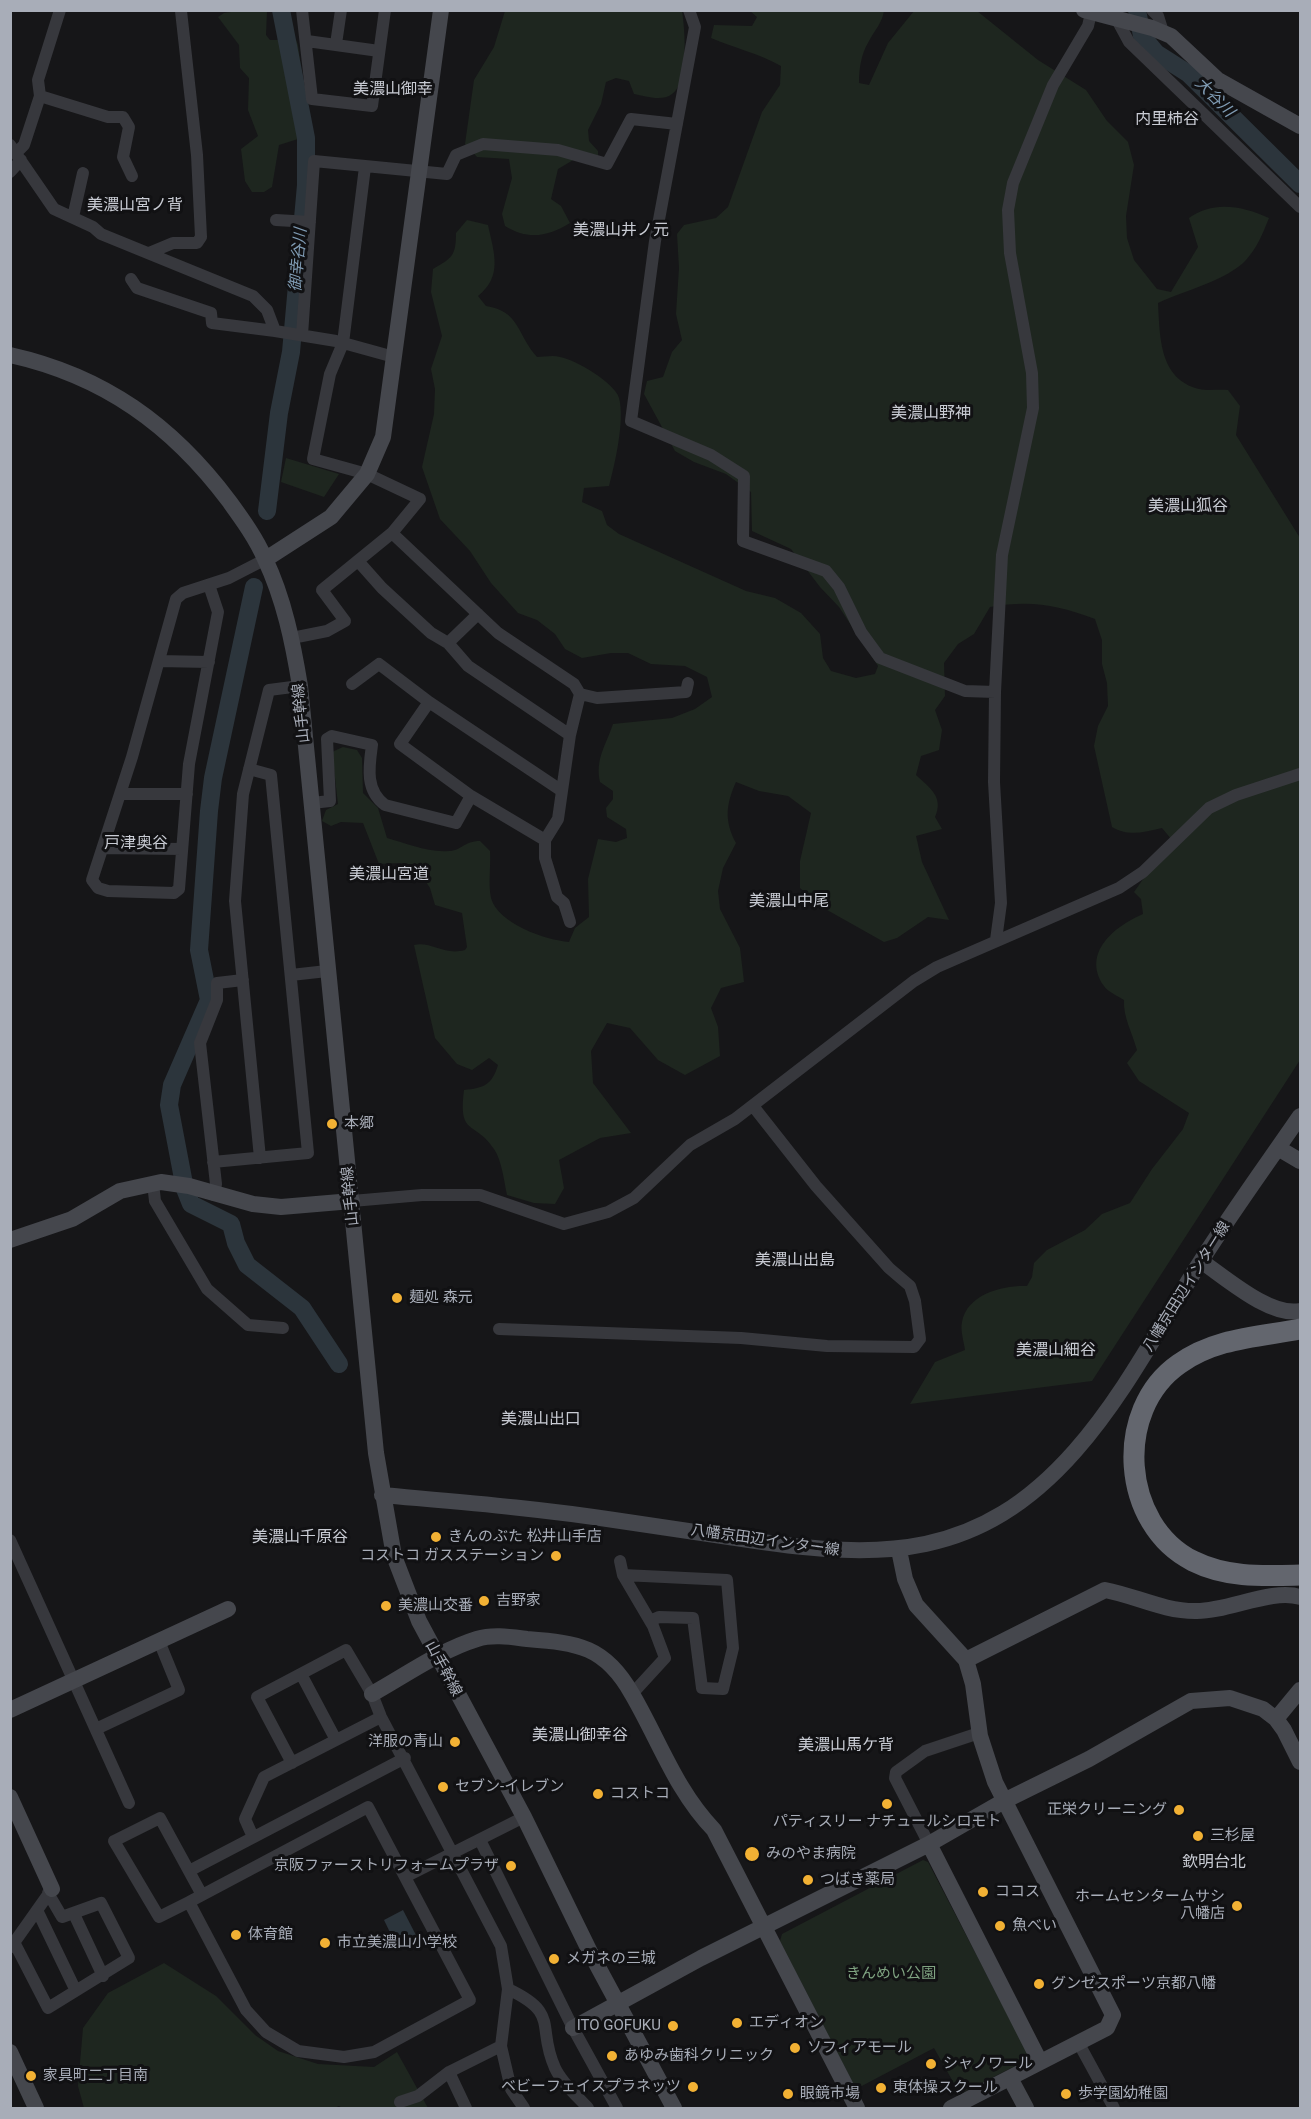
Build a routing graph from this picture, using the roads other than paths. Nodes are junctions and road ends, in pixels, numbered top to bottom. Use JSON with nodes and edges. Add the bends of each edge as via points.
{"nodes":[{"id":1,"x":60,"y":10,"type":"edge"},
{"id":2,"x":302,"y":10,"type":"edge"},
{"id":3,"x":341,"y":10,"type":"edge"},
{"id":4,"x":385,"y":10,"type":"edge"},
{"id":5,"x":441,"y":10,"type":"edge"},
{"id":6,"x":689,"y":10,"type":"edge"},
{"id":7,"x":181,"y":11,"type":"edge"},
{"id":8,"x":1087,"y":11,"type":"edge"},
{"id":9,"x":1157,"y":19,"type":"edge"},
{"id":10,"x":1122,"y":20,"type":"junction"},
{"id":11,"x":307,"y":41,"type":"junction"},
{"id":12,"x":336,"y":44,"type":"junction"},
{"id":13,"x":379,"y":51,"type":"junction"},
{"id":14,"x":40,"y":96,"type":"junction"},
{"id":15,"x":677,"y":124,"type":"junction"},
{"id":16,"x":1300,"y":126,"type":"edge"},
{"id":17,"x":16,"y":152,"type":"edge"},
{"id":18,"x":365,"y":167,"type":"junction"},
{"id":19,"x":10,"y":172,"type":"edge"},
{"id":20,"x":83,"y":172,"type":"dead end"},
{"id":21,"x":417,"y":172,"type":"junction"},
{"id":22,"x":132,"y":176,"type":"dead end"},
{"id":23,"x":1300,"y":207,"type":"edge"},
{"id":24,"x":73,"y":217,"type":"junction"},
{"id":25,"x":276,"y":220,"type":"dead end"},
{"id":26,"x":305,"y":221,"type":"junction"},
{"id":27,"x":149,"y":253,"type":"junction"},
{"id":28,"x":131,"y":279,"type":"dead end"},
{"id":29,"x":290,"y":333,"type":"junction"},
{"id":30,"x":343,"y":343,"type":"junction"},
{"id":31,"x":10,"y":355,"type":"edge"},
{"id":32,"x":394,"y":357,"type":"junction"},
{"id":33,"x":367,"y":474,"type":"junction"},
{"id":34,"x":392,"y":533,"type":"junction"},
{"id":35,"x":266,"y":559,"type":"junction"},
{"id":36,"x":358,"y":561,"type":"junction"},
{"id":37,"x":209,"y":585,"type":"junction"},
{"id":38,"x":478,"y":614,"type":"junction"},
{"id":39,"x":292,"y":638,"type":"junction"},
{"id":40,"x":448,"y":643,"type":"junction"},
{"id":41,"x":159,"y":661,"type":"junction"},
{"id":42,"x":209,"y":662,"type":"junction"},
{"id":43,"x":688,"y":683,"type":"dead end"},
{"id":44,"x":352,"y":684,"type":"dead end"},
{"id":45,"x":300,"y":686,"type":"junction"},
{"id":46,"x":994,"y":692,"type":"junction"},
{"id":47,"x":580,"y":694,"type":"junction"},
{"id":48,"x":429,"y":702,"type":"junction"},
{"id":49,"x":570,"y":735,"type":"junction"},
{"id":50,"x":249,"y":769,"type":"junction"},
{"id":51,"x":1300,"y":774,"type":"edge"},
{"id":52,"x":562,"y":791,"type":"junction"},
{"id":53,"x":120,"y":794,"type":"junction"},
{"id":54,"x":187,"y":794,"type":"junction"},
{"id":55,"x":471,"y":796,"type":"junction"},
{"id":56,"x":312,"y":803,"type":"junction"},
{"id":57,"x":545,"y":840,"type":"junction"},
{"id":58,"x":103,"y":848,"type":"junction"},
{"id":59,"x":182,"y":849,"type":"junction"},
{"id":60,"x":570,"y":922,"type":"dead end"},
{"id":61,"x":996,"y":940,"type":"junction"},
{"id":62,"x":327,"y":971,"type":"junction"},
{"id":63,"x":291,"y":975,"type":"junction"},
{"id":64,"x":243,"y":980,"type":"junction"},
{"id":65,"x":753,"y":1106,"type":"junction"},
{"id":66,"x":1300,"y":1116,"type":"edge"},
{"id":67,"x":1278,"y":1148,"type":"junction"},
{"id":68,"x":260,"y":1158,"type":"junction"},
{"id":69,"x":1300,"y":1161,"type":"edge"},
{"id":70,"x":213,"y":1162,"type":"junction"},
{"id":71,"x":153,"y":1184,"type":"junction"},
{"id":72,"x":214,"y":1195,"type":"junction"},
{"id":73,"x":352,"y":1201,"type":"junction"},
{"id":74,"x":10,"y":1240,"type":"edge"},
{"id":75,"x":1201,"y":1261,"type":"junction"},
{"id":76,"x":1300,"y":1311,"type":"edge"},
{"id":77,"x":283,"y":1328,"type":"dead end"},
{"id":78,"x":500,"y":1329,"type":"dead end"},
{"id":79,"x":1300,"y":1329,"type":"edge"},
{"id":80,"x":382,"y":1495,"type":"junction"},
{"id":81,"x":10,"y":1540,"type":"edge"},
{"id":82,"x":899,"y":1550,"type":"junction"},
{"id":83,"x":621,"y":1561,"type":"dead end"},
{"id":84,"x":622,"y":1575,"type":"junction"},
{"id":85,"x":1291,"y":1575,"type":"edge"},
{"id":86,"x":1300,"y":1597,"type":"edge"},
{"id":87,"x":228,"y":1609,"type":"dead end"},
{"id":88,"x":650,"y":1621,"type":"junction"},
{"id":89,"x":159,"y":1641,"type":"junction"},
{"id":90,"x":437,"y":1658,"type":"junction"},
{"id":91,"x":966,"y":1660,"type":"junction"},
{"id":92,"x":301,"y":1674,"type":"junction"},
{"id":93,"x":75,"y":1682,"type":"junction"},
{"id":94,"x":1300,"y":1690,"type":"edge"},
{"id":95,"x":372,"y":1694,"type":"junction"},
{"id":96,"x":632,"y":1694,"type":"junction"},
{"id":97,"x":10,"y":1710,"type":"edge"},
{"id":98,"x":381,"y":1717,"type":"junction"},
{"id":99,"x":1276,"y":1719,"type":"junction"},
{"id":100,"x":96,"y":1729,"type":"junction"},
{"id":101,"x":980,"y":1732,"type":"junction"},
{"id":102,"x":336,"y":1740,"type":"junction"},
{"id":103,"x":405,"y":1758,"type":"junction"},
{"id":104,"x":1300,"y":1762,"type":"edge"},
{"id":105,"x":292,"y":1763,"type":"junction"},
{"id":106,"x":10,"y":1797,"type":"edge"},
{"id":107,"x":1004,"y":1801,"type":"junction"},
{"id":108,"x":129,"y":1803,"type":"dead end"},
{"id":109,"x":524,"y":1817,"type":"junction"},
{"id":110,"x":253,"y":1837,"type":"junction"},
{"id":111,"x":480,"y":1840,"type":"junction"},
{"id":112,"x":929,"y":1844,"type":"junction"},
{"id":113,"x":453,"y":1854,"type":"junction"},
{"id":114,"x":189,"y":1871,"type":"junction"},
{"id":115,"x":405,"y":1877,"type":"junction"},
{"id":116,"x":50,"y":1891,"type":"junction"},
{"id":117,"x":202,"y":1895,"type":"junction"},
{"id":118,"x":189,"y":1902,"type":"junction"},
{"id":119,"x":37,"y":1910,"type":"junction"},
{"id":120,"x":74,"y":1914,"type":"junction"},
{"id":121,"x":762,"y":1928,"type":"junction"},
{"id":122,"x":12,"y":1944,"type":"edge"},
{"id":123,"x":142,"y":1953,"type":"dead end"},
{"id":124,"x":129,"y":1958,"type":"junction"},
{"id":125,"x":103,"y":1976,"type":"junction"},
{"id":126,"x":75,"y":1989,"type":"junction"},
{"id":127,"x":508,"y":1989,"type":"junction"},
{"id":128,"x":618,"y":2003,"type":"junction"},
{"id":129,"x":573,"y":2028,"type":"junction"},
{"id":130,"x":1078,"y":2042,"type":"junction"},
{"id":131,"x":501,"y":2046,"type":"junction"},
{"id":132,"x":10,"y":2052,"type":"edge"},
{"id":133,"x":1040,"y":2062,"type":"junction"},
{"id":134,"x":449,"y":2072,"type":"junction"},
{"id":135,"x":1010,"y":2078,"type":"junction"},
{"id":136,"x":400,"y":2102,"type":"dead end"},
{"id":137,"x":36,"y":2109,"type":"edge"},
{"id":138,"x":466,"y":2109,"type":"edge"},
{"id":139,"x":524,"y":2109,"type":"edge"},
{"id":140,"x":588,"y":2109,"type":"edge"},
{"id":141,"x":617,"y":2109,"type":"edge"},
{"id":142,"x":674,"y":2109,"type":"edge"},
{"id":143,"x":857,"y":2109,"type":"edge"},
{"id":144,"x":951,"y":2109,"type":"edge"},
{"id":145,"x":1026,"y":2109,"type":"edge"},
{"id":146,"x":1114,"y":2109,"type":"edge"}],
"edges":[{"from":1,"to":14,"type":"street","via":[[38,80]]},
{"from":2,"to":11,"type":"street"},
{"from":3,"to":12,"type":"street"},
{"from":4,"to":13,"type":"street"},
{"from":5,"to":21,"type":"street"},
{"from":6,"to":15,"type":"street","via":[[695,27]]},
{"from":7,"to":27,"type":"street","via":[[201,237],[196,243],[172,243]]},
{"from":8,"to":10,"type":"street"},
{"from":8,"to":46,"type":"street","via":[[1088,26],[1053,85],[1013,183],[1008,210],[1010,253],[1032,373],[1033,408],[1002,555]]},
{"from":9,"to":10,"type":"street"},
{"from":9,"to":16,"type":"street","via":[[1218,80]]},
{"from":10,"to":23,"type":"street","via":[[1129,42]]},
{"from":11,"to":12,"type":"street"},
{"from":11,"to":13,"type":"street","via":[[312,99],[372,106]]},
{"from":12,"to":13,"type":"street"},
{"from":14,"to":17,"type":"street","via":[[24,145]]},
{"from":14,"to":22,"type":"street","via":[[108,117],[123,117],[129,127],[123,157]]},
{"from":15,"to":21,"type":"street","via":[[631,119],[608,164],[558,150],[483,144],[456,155],[447,174]]},
{"from":15,"to":46,"type":"street","via":[[655,241],[631,421],[711,455],[744,476],[743,541],[826,571],[880,658],[965,691]]},
{"from":17,"to":19,"type":"street"},
{"from":17,"to":24,"type":"street","via":[[54,209]]},
{"from":18,"to":21,"type":"street"},
{"from":18,"to":26,"type":"street","via":[[314,161]]},
{"from":18,"to":30,"type":"street"},
{"from":20,"to":24,"type":"street"},
{"from":21,"to":32,"type":"street"},
{"from":24,"to":27,"type":"street","via":[[101,234]]},
{"from":25,"to":26,"type":"street"},
{"from":26,"to":29,"type":"street"},
{"from":27,"to":29,"type":"street","via":[[253,296]]},
{"from":28,"to":29,"type":"street","via":[[137,288],[211,313],[212,323]]},
{"from":29,"to":30,"type":"street"},
{"from":30,"to":32,"type":"street"},
{"from":30,"to":33,"type":"street","via":[[330,374],[314,459]]},
{"from":31,"to":35,"type":"street","name":"山手幹線","via":[[86,379],[162,426],[211,477]]},
{"from":32,"to":33,"type":"street","via":[[383,437]]},
{"from":33,"to":34,"type":"street","via":[[420,499]]},
{"from":33,"to":35,"type":"street","via":[[331,517]]},
{"from":34,"to":36,"type":"street"},
{"from":34,"to":38,"type":"street"},
{"from":35,"to":37,"type":"street"},
{"from":35,"to":39,"type":"street","name":"山手幹線"},
{"from":36,"to":39,"type":"street","via":[[322,590],[345,621],[327,632]]},
{"from":36,"to":40,"type":"street","via":[[431,633]]},
{"from":37,"to":41,"type":"street","via":[[176,599]]},
{"from":37,"to":42,"type":"street","via":[[218,612]]},
{"from":38,"to":40,"type":"street"},
{"from":38,"to":47,"type":"street","via":[[498,633],[574,684]]},
{"from":39,"to":45,"type":"street","name":"山手幹線"},
{"from":40,"to":49,"type":"street","via":[[468,666]]},
{"from":41,"to":42,"type":"street"},
{"from":41,"to":53,"type":"street"},
{"from":42,"to":54,"type":"street"},
{"from":43,"to":47,"type":"street","via":[[686,692],[597,698]]},
{"from":44,"to":48,"type":"street","via":[[379,664]]},
{"from":45,"to":50,"type":"street","via":[[269,690]]},
{"from":45,"to":56,"type":"street","name":"山手幹線"},
{"from":46,"to":61,"type":"street","via":[[1001,903]]},
{"from":47,"to":49,"type":"street"},
{"from":48,"to":52,"type":"street"},
{"from":48,"to":55,"type":"street","via":[[400,744]]},
{"from":49,"to":52,"type":"street"},
{"from":50,"to":63,"type":"street","via":[[271,775]]},
{"from":50,"to":64,"type":"street","via":[[243,794],[235,901]]},
{"from":51,"to":61,"type":"street","via":[[1209,808],[1143,872],[1119,888]]},
{"from":52,"to":57,"type":"street","via":[[558,819]]},
{"from":53,"to":54,"type":"street"},
{"from":53,"to":58,"type":"street"},
{"from":54,"to":59,"type":"street"},
{"from":55,"to":56,"type":"street","via":[[456,823],[385,805],[376,798],[368,774],[372,745],[332,736],[327,739],[330,801]]},
{"from":55,"to":57,"type":"street"},
{"from":56,"to":62,"type":"street","name":"山手幹線"},
{"from":57,"to":60,"type":"street","via":[[545,858],[557,897],[564,903]]},
{"from":58,"to":59,"type":"street"},
{"from":58,"to":59,"type":"street","via":[[92,880],[98,888],[163,893],[179,889]]},
{"from":61,"to":65,"type":"street","via":[[914,981]]},
{"from":62,"to":63,"type":"street"},
{"from":62,"to":73,"type":"street","name":"山手幹線"},
{"from":63,"to":68,"type":"street","via":[[308,1153]]},
{"from":64,"to":68,"type":"street"},
{"from":64,"to":70,"type":"street","via":[[217,983],[217,1000],[200,1043]]},
{"from":65,"to":73,"type":"street","via":[[690,1145],[634,1198],[608,1212],[575,1222],[564,1224],[480,1195]]},
{"from":65,"to":78,"type":"street","via":[[816,1186],[910,1286],[920,1339],[914,1347]]},
{"from":66,"to":67,"type":"street","name":"八幡京田辺インター線"},
{"from":67,"to":69,"type":"street"},
{"from":67,"to":75,"type":"street","name":"八幡京田辺インター線"},
{"from":68,"to":70,"type":"street"},
{"from":70,"to":72,"type":"street"},
{"from":71,"to":72,"type":"street","via":[[181,1184]]},
{"from":71,"to":74,"type":"street","via":[[120,1191],[72,1219]]},
{"from":71,"to":77,"type":"street","via":[[154,1201],[207,1289],[248,1325]]},
{"from":72,"to":73,"type":"street","via":[[281,1207]]},
{"from":73,"to":80,"type":"street","name":"山手幹線"},
{"from":75,"to":76,"type":"street","via":[[1267,1305],[1279,1311]]},
{"from":75,"to":82,"type":"street","name":"八幡京田辺インター線","via":[[1137,1368],[1088,1436],[1042,1483],[1014,1505],[952,1537]]},
{"from":79,"to":85,"type":"highway","via":[[1221,1343],[1178,1364],[1150,1396],[1140,1416],[1133,1463],[1144,1506],[1155,1526],[1191,1560],[1240,1575]]},
{"from":80,"to":82,"type":"street","name":"八幡京田辺インター線","via":[[605,1518],[818,1551]]},
{"from":80,"to":90,"type":"street","name":"山手幹線","via":[[399,1572]]},
{"from":81,"to":93,"type":"street"},
{"from":82,"to":91,"type":"street","via":[[916,1605]]},
{"from":83,"to":84,"type":"street"},
{"from":84,"to":88,"type":"street"},
{"from":84,"to":88,"type":"street","via":[[727,1580],[733,1648],[723,1689],[702,1688],[693,1618],[659,1617]]},
{"from":86,"to":91,"type":"street","via":[[1266,1598],[1222,1609],[1188,1611],[1159,1607],[1105,1590]]},
{"from":87,"to":89,"type":"street"},
{"from":88,"to":96,"type":"street","via":[[665,1658]]},
{"from":89,"to":93,"type":"street"},
{"from":89,"to":100,"type":"street","via":[[179,1690]]},
{"from":90,"to":95,"type":"street"},
{"from":90,"to":96,"type":"street","via":[[478,1639],[498,1636],[565,1642],[599,1654],[616,1669]]},
{"from":90,"to":109,"type":"street","name":"山手幹線"},
{"from":91,"to":101,"type":"street"},
{"from":92,"to":95,"type":"street","via":[[346,1650]]},
{"from":92,"to":102,"type":"street"},
{"from":92,"to":105,"type":"street","via":[[258,1697]]},
{"from":93,"to":97,"type":"street"},
{"from":93,"to":100,"type":"street"},
{"from":94,"to":99,"type":"street"},
{"from":95,"to":98,"type":"street"},
{"from":96,"to":121,"type":"street","via":[[689,1802],[714,1830]]},
{"from":98,"to":102,"type":"street"},
{"from":98,"to":103,"type":"street"},
{"from":99,"to":104,"type":"street"},
{"from":99,"to":107,"type":"street","via":[[1242,1700],[1217,1697],[1191,1701],[1089,1759]]},
{"from":100,"to":108,"type":"street"},
{"from":101,"to":107,"type":"street"},
{"from":101,"to":112,"type":"street","via":[[925,1751],[896,1772]]},
{"from":102,"to":105,"type":"street"},
{"from":103,"to":110,"type":"street"},
{"from":103,"to":113,"type":"street"},
{"from":105,"to":110,"type":"street","via":[[264,1777],[245,1819]]},
{"from":106,"to":116,"type":"street"},
{"from":107,"to":112,"type":"street"},
{"from":107,"to":130,"type":"street","via":[[1113,2015],[1107,2028]]},
{"from":109,"to":111,"type":"street"},
{"from":109,"to":128,"type":"street","name":"山手幹線"},
{"from":110,"to":114,"type":"street"},
{"from":111,"to":113,"type":"street"},
{"from":111,"to":129,"type":"street"},
{"from":112,"to":121,"type":"street"},
{"from":112,"to":133,"type":"street"},
{"from":113,"to":115,"type":"street"},
{"from":113,"to":127,"type":"street","via":[[501,1946]]},
{"from":114,"to":117,"type":"street"},
{"from":114,"to":118,"type":"street","via":[[160,1818],[114,1841],[159,1917]]},
{"from":115,"to":117,"type":"street","via":[[368,1807]]},
{"from":115,"to":118,"type":"street","via":[[470,2000],[374,2052],[344,2057],[298,2051],[266,2032],[246,2010]]},
{"from":116,"to":119,"type":"street"},
{"from":116,"to":120,"type":"street","via":[[62,1917]]},
{"from":117,"to":118,"type":"street"},
{"from":119,"to":122,"type":"street"},
{"from":119,"to":126,"type":"street"},
{"from":120,"to":124,"type":"street","via":[[101,1903]]},
{"from":120,"to":125,"type":"street"},
{"from":121,"to":128,"type":"street"},
{"from":121,"to":143,"type":"street"},
{"from":122,"to":126,"type":"street","via":[[48,2008]]},
{"from":123,"to":124,"type":"street"},
{"from":124,"to":125,"type":"street"},
{"from":125,"to":126,"type":"street"},
{"from":127,"to":131,"type":"street"},
{"from":127,"to":140,"type":"street","via":[[535,2002],[543,2014],[555,2068]]},
{"from":128,"to":129,"type":"street"},
{"from":128,"to":142,"type":"street","name":"山手幹線"},
{"from":129,"to":141,"type":"street"},
{"from":130,"to":133,"type":"street"},
{"from":130,"to":146,"type":"street"},
{"from":131,"to":134,"type":"street"},
{"from":131,"to":139,"type":"street","via":[[511,2089]]},
{"from":132,"to":137,"type":"street"},
{"from":133,"to":135,"type":"street"},
{"from":134,"to":136,"type":"street","via":[[418,2096]]},
{"from":134,"to":138,"type":"street"},
{"from":135,"to":144,"type":"street"},
{"from":135,"to":145,"type":"street"}]}
